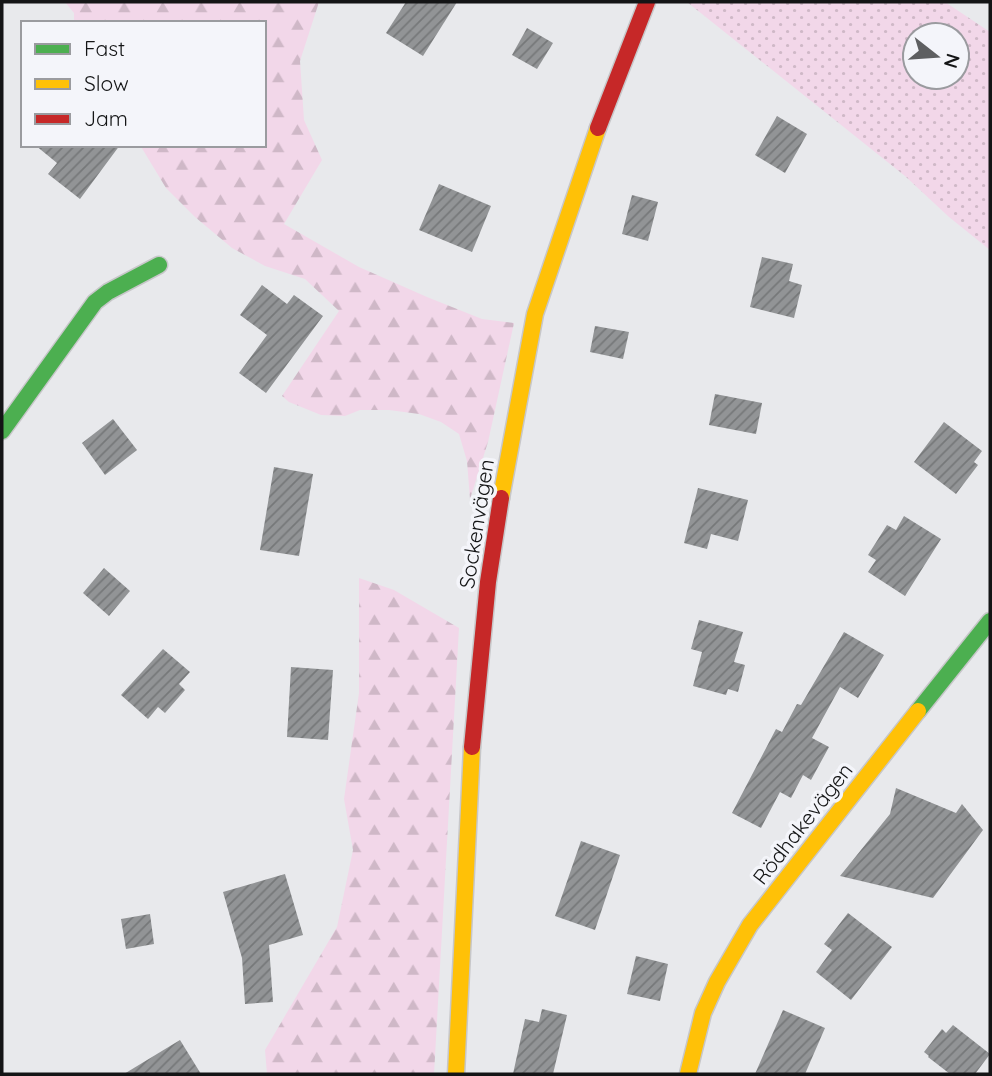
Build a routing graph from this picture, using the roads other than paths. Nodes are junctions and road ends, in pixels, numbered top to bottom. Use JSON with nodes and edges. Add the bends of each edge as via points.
{"nodes":[{"id":1,"x":647,"y":2,"type":"edge"},
{"id":2,"x":159,"y":265,"type":"dead end"},
{"id":3,"x":2,"y":431,"type":"edge"},
{"id":4,"x":990,"y":621,"type":"edge"},
{"id":5,"x":456,"y":1074,"type":"edge"},
{"id":6,"x":688,"y":1074,"type":"edge"}],
"edges":[{"from":1,"to":5,"type":"street","name":"Sockenvägen","via":[[604,110],[535,314],[506,469],[488,582],[473,734]]},
{"from":2,"to":3,"type":"street","via":[[95,302]]},
{"from":4,"to":6,"type":"street","name":"Rödhakevägen","via":[[750,925],[704,1013]]}]}
